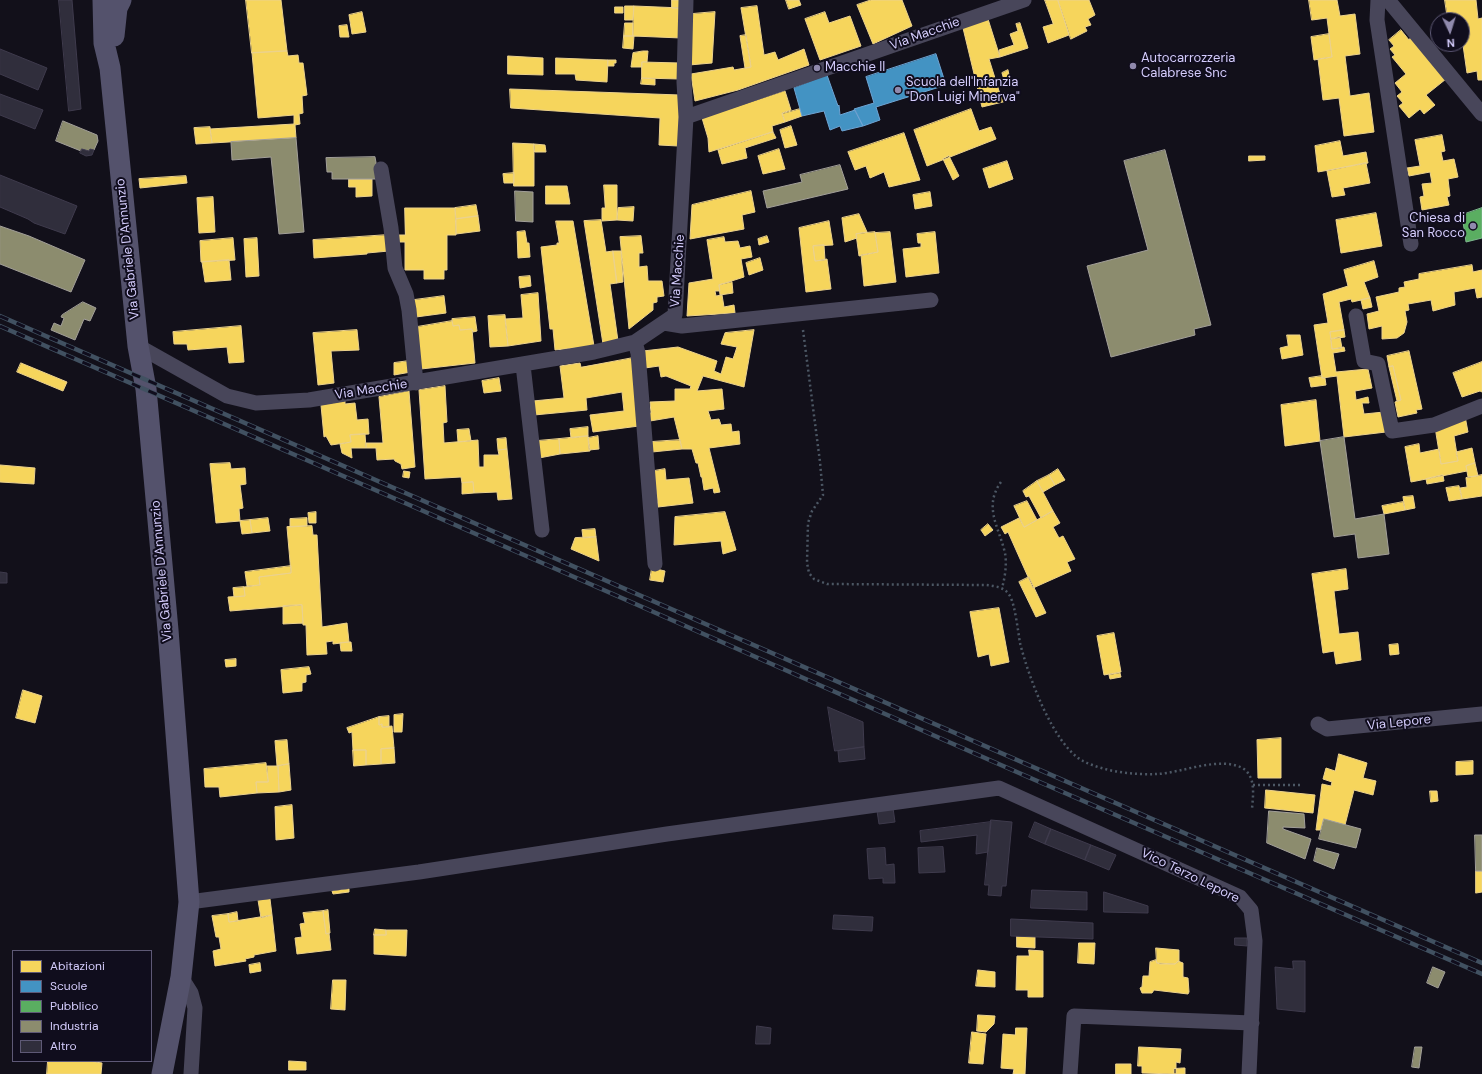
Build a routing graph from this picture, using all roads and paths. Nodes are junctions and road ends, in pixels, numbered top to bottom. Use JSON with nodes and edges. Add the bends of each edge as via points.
{"nodes":[{"id":1,"x":103,"y":0,"type":"edge"},
{"id":2,"x":121,"y":0,"type":"edge"},
{"id":3,"x":686,"y":0,"type":"edge"},
{"id":4,"x":1024,"y":0,"type":"edge"},
{"id":5,"x":1378,"y":0,"type":"edge"},
{"id":6,"x":1388,"y":0,"type":"edge"},
{"id":7,"x":110,"y":68,"type":"junction"},
{"id":8,"x":1482,"y":114,"type":"edge"},
{"id":9,"x":686,"y":117,"type":"junction"},
{"id":10,"x":381,"y":169,"type":"dead end"},
{"id":11,"x":1411,"y":244,"type":"dead end"},
{"id":12,"x":931,"y":300,"type":"dead end"},
{"id":13,"x":801,"y":314,"type":"junction"},
{"id":14,"x":1356,"y":316,"type":"dead end"},
{"id":15,"x":664,"y":323,"type":"junction"},
{"id":16,"x":635,"y":342,"type":"junction"},
{"id":17,"x":138,"y":346,"type":"junction"},
{"id":18,"x":523,"y":364,"type":"junction"},
{"id":19,"x":416,"y":383,"type":"junction"},
{"id":20,"x":1482,"y":406,"type":"edge"},
{"id":21,"x":1001,"y":482,"type":"dead end"},
{"id":22,"x":542,"y":530,"type":"dead end"},
{"id":23,"x":655,"y":564,"type":"dead end"},
{"id":24,"x":1002,"y":588,"type":"junction"},
{"id":25,"x":1482,"y":714,"type":"edge"},
{"id":26,"x":1318,"y":724,"type":"dead end"},
{"id":27,"x":1253,"y":785,"type":"junction"},
{"id":28,"x":1300,"y":785,"type":"dead end"},
{"id":29,"x":1252,"y":809,"type":"dead end"},
{"id":30,"x":189,"y":902,"type":"junction"},
{"id":31,"x":181,"y":976,"type":"junction"},
{"id":32,"x":1252,"y":1023,"type":"junction"},
{"id":33,"x":162,"y":1074,"type":"edge"},
{"id":34,"x":191,"y":1074,"type":"edge"},
{"id":35,"x":1070,"y":1074,"type":"edge"},
{"id":36,"x":1249,"y":1074,"type":"edge"}],
"edges":[{"from":1,"to":7,"type":"street","via":[[104,43]]},
{"from":2,"to":7,"type":"street","via":[[117,8]]},
{"from":3,"to":9,"type":"street"},
{"from":4,"to":9,"type":"street","name":"Via Macchie"},
{"from":5,"to":11,"type":"street","via":[[1377,20]]},
{"from":6,"to":8,"type":"street"},
{"from":7,"to":17,"type":"street","name":"Via Gabriele D'Annunzio"},
{"from":9,"to":15,"type":"street","name":"Via Macchie","via":[[675,315]]},
{"from":10,"to":19,"type":"street","via":[[395,268],[406,294],[409,310]]},
{"from":12,"to":13,"type":"street"},
{"from":13,"to":15,"type":"street","via":[[682,326]]},
{"from":13,"to":24,"type":"path","via":[[823,495],[812,510],[808,523],[807,563],[814,579],[827,584],[986,585]]},
{"from":14,"to":20,"type":"street","via":[[1364,361],[1378,364],[1392,431],[1434,425]]},
{"from":15,"to":16,"type":"street","name":"Via Macchie"},
{"from":16,"to":18,"type":"street","name":"Via Macchie"},
{"from":16,"to":23,"type":"street","via":[[638,353]]},
{"from":17,"to":19,"type":"street","name":"Via Macchie","via":[[227,396],[256,403],[309,400]]},
{"from":17,"to":30,"type":"street","name":"Via Gabriele D'Annunzio","via":[[146,389],[167,614]]},
{"from":18,"to":19,"type":"street","name":"Via Macchie"},
{"from":18,"to":22,"type":"street"},
{"from":21,"to":24,"type":"path","via":[[994,492],[993,512],[1005,554],[1006,569]]},
{"from":24,"to":27,"type":"path","via":[[1010,596],[1023,652],[1043,707],[1060,738],[1083,761],[1118,772],[1138,774],[1158,774],[1226,764],[1243,769]]},
{"from":25,"to":26,"type":"street","name":"Via Lepore","via":[[1333,729]]},
{"from":27,"to":28,"type":"path"},
{"from":27,"to":29,"type":"path"},
{"from":30,"to":31,"type":"street","name":"Via Gabriele D'Annunzio"},
{"from":30,"to":32,"type":"street","name":"Vico Terzo Lepore","via":[[419,872],[660,835],[999,788],[1240,898],[1251,910],[1255,941]]},
{"from":31,"to":33,"type":"street","name":"Via Gabriele D'Annunzio"},
{"from":31,"to":34,"type":"street","via":[[191,993],[195,1008]]},
{"from":32,"to":35,"type":"street","via":[[1074,1016]]},
{"from":32,"to":36,"type":"street","name":"Vico Terzo Lepore"}]}
